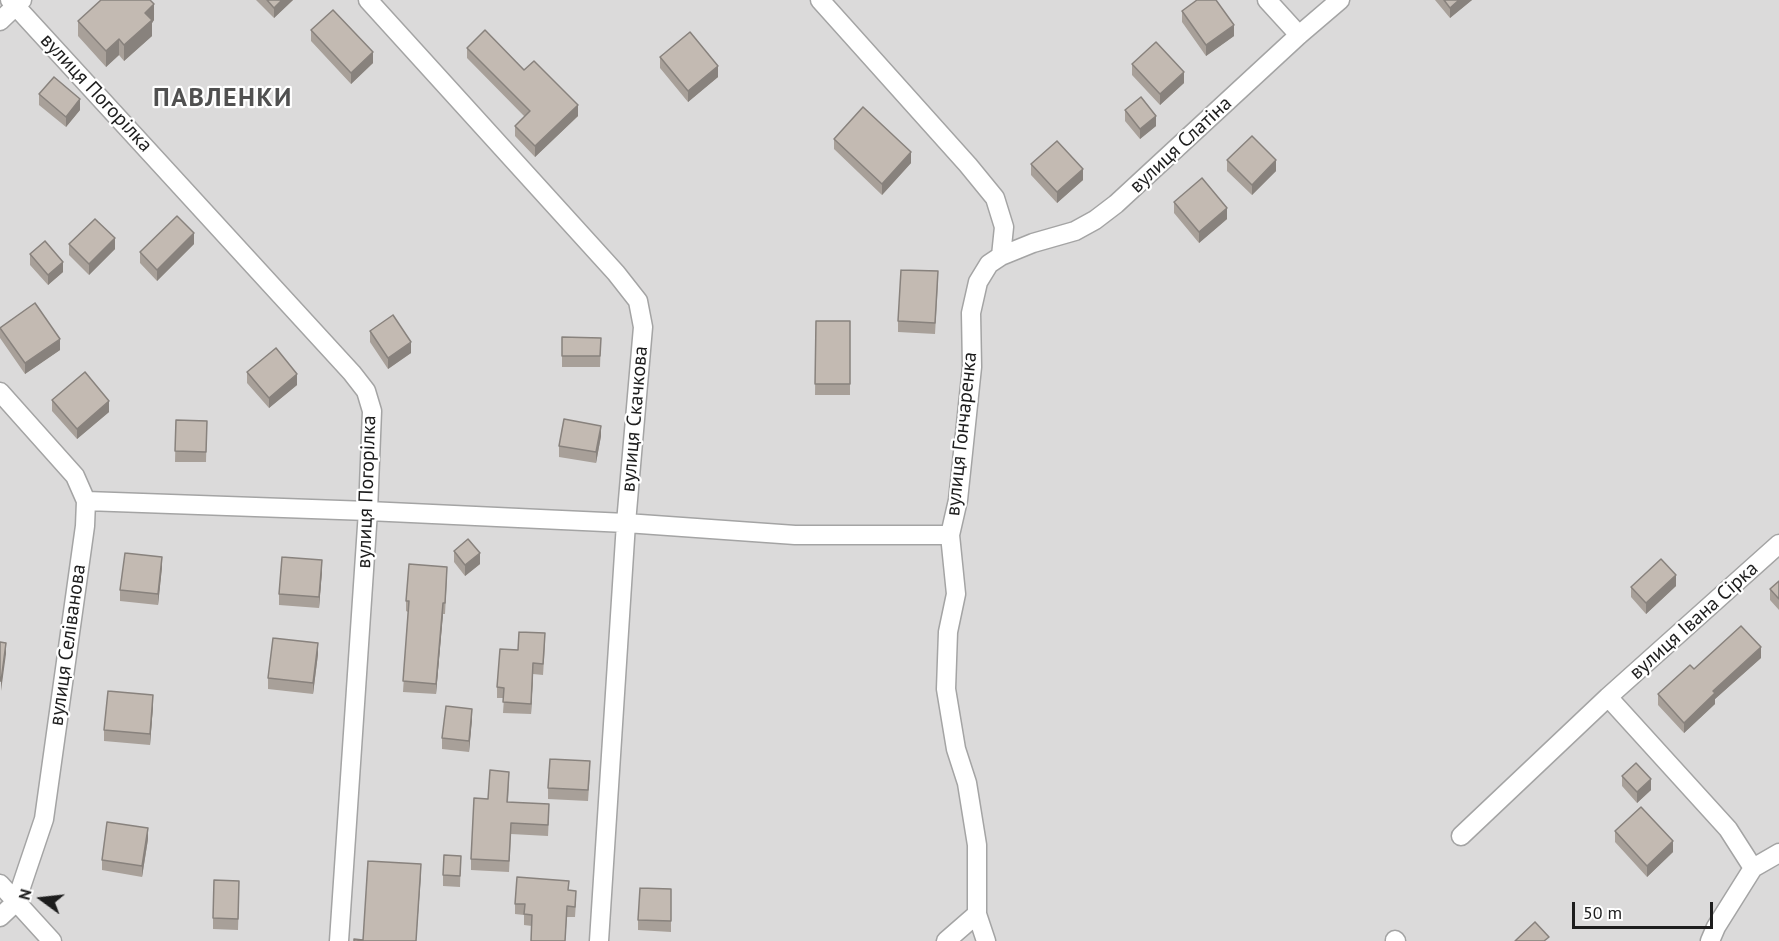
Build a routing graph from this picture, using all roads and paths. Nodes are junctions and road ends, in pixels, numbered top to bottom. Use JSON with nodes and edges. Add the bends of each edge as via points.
{"nodes":[{"id":1,"x":368,"y":0,"type":"edge"},
{"id":2,"x":820,"y":0,"type":"edge"},
{"id":3,"x":1267,"y":0,"type":"edge"},
{"id":4,"x":1340,"y":0,"type":"edge"},
{"id":5,"x":16,"y":2,"type":"edge"},
{"id":6,"x":0,"y":21,"type":"edge"},
{"id":7,"x":1299,"y":35,"type":"junction"},
{"id":8,"x":1001,"y":256,"type":"junction"},
{"id":9,"x":0,"y":392,"type":"edge"},
{"id":10,"x":86,"y":501,"type":"junction"},
{"id":11,"x":368,"y":511,"type":"junction"},
{"id":12,"x":627,"y":523,"type":"junction"},
{"id":13,"x":950,"y":535,"type":"junction"},
{"id":14,"x":1779,"y":544,"type":"edge"},
{"id":15,"x":1608,"y":697,"type":"junction"},
{"id":16,"x":1461,"y":836,"type":"dead end"},
{"id":17,"x":1779,"y":853,"type":"edge"},
{"id":18,"x":1753,"y":868,"type":"junction"},
{"id":19,"x":0,"y":884,"type":"edge"},
{"id":20,"x":16,"y":902,"type":"junction"},
{"id":21,"x":977,"y":914,"type":"junction"},
{"id":22,"x":0,"y":917,"type":"edge"},
{"id":23,"x":52,"y":941,"type":"edge"},
{"id":24,"x":339,"y":941,"type":"edge"},
{"id":25,"x":599,"y":941,"type":"edge"},
{"id":26,"x":946,"y":941,"type":"edge"},
{"id":27,"x":986,"y":941,"type":"edge"},
{"id":28,"x":1710,"y":941,"type":"edge"}],
"edges":[{"from":1,"to":12,"type":"street","name":"вулиця Скачкова","via":[[638,301],[642,327]]},
{"from":2,"to":8,"type":"street","via":[[995,198],[1004,227]]},
{"from":3,"to":7,"type":"street"},
{"from":4,"to":7,"type":"street","name":"вулиця Слатіна"},
{"from":5,"to":6,"type":"street"},
{"from":5,"to":11,"type":"street","name":"вулиця Погорілка","via":[[366,391],[372,411]]},
{"from":7,"to":8,"type":"street","name":"вулиця Слатіна","via":[[1095,220],[1075,231]]},
{"from":8,"to":13,"type":"street","name":"вулиця Гончаренка","via":[[988,264],[978,282],[971,314],[972,367],[958,500]]},
{"from":9,"to":10,"type":"street","name":"вулиця Селіванова","via":[[75,476]]},
{"from":10,"to":11,"type":"street"},
{"from":10,"to":20,"type":"street","name":"вулиця Селіванова","via":[[44,819]]},
{"from":11,"to":12,"type":"street"},
{"from":11,"to":24,"type":"street","name":"вулиця Погорілка"},
{"from":12,"to":13,"type":"street","via":[[795,535]]},
{"from":12,"to":25,"type":"street","name":"вулиця Скачкова"},
{"from":13,"to":21,"type":"street","name":"вулиця Гончаренка","via":[[956,594],[948,632],[946,689],[977,845]]},
{"from":14,"to":15,"type":"street","name":"вулиця Івана Сірка"},
{"from":15,"to":16,"type":"street","name":"вулиця Івана Сірка"},
{"from":15,"to":18,"type":"street","via":[[1728,829]]},
{"from":17,"to":18,"type":"street"},
{"from":18,"to":28,"type":"street"},
{"from":19,"to":20,"type":"street"},
{"from":20,"to":22,"type":"street","name":"вулиця Селіванова"},
{"from":20,"to":23,"type":"street"},
{"from":21,"to":26,"type":"street"},
{"from":21,"to":27,"type":"street","name":"вулиця Гончаренка"}]}
